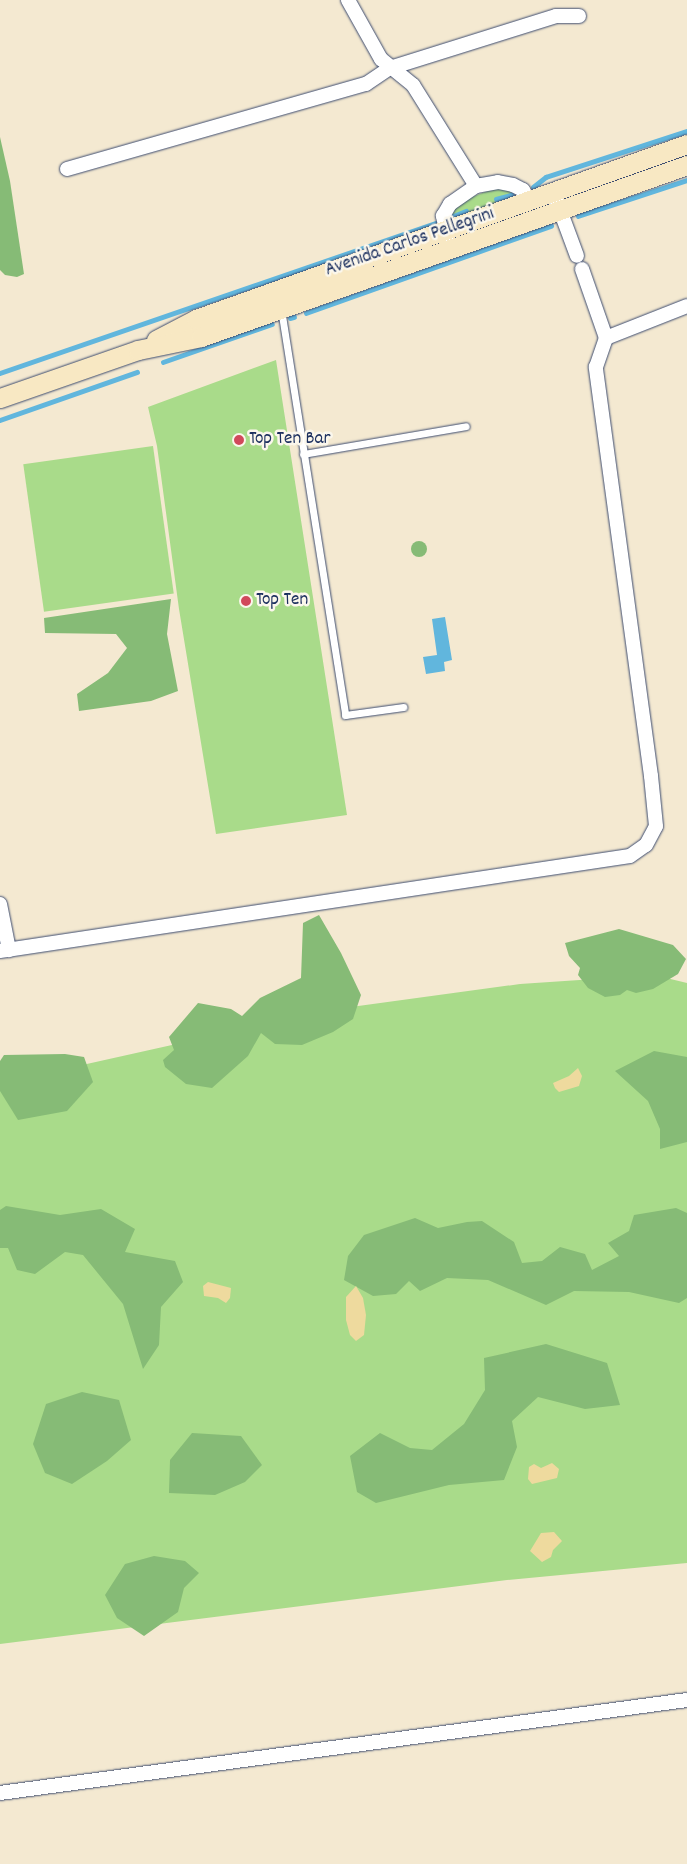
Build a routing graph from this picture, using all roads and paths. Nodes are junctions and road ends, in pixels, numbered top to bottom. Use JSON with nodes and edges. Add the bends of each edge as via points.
{"nodes":[{"id":1,"x":348,"y":0,"type":"edge"},
{"id":2,"x":580,"y":16,"type":"dead end"},
{"id":3,"x":390,"y":68,"type":"junction"},
{"id":4,"x":687,"y":144,"type":"edge"},
{"id":5,"x":687,"y":165,"type":"edge"},
{"id":6,"x":67,"y":169,"type":"dead end"},
{"id":7,"x":476,"y":186,"type":"junction"},
{"id":8,"x":553,"y":192,"type":"junction"},
{"id":9,"x":529,"y":201,"type":"junction"},
{"id":10,"x":561,"y":211,"type":"junction"},
{"id":11,"x":446,"y":231,"type":"junction"},
{"id":12,"x":452,"y":250,"type":"junction"},
{"id":13,"x":577,"y":256,"type":"dead end"},
{"id":14,"x":582,"y":270,"type":"dead end"},
{"id":15,"x":276,"y":290,"type":"junction"},
{"id":16,"x":687,"y":306,"type":"edge"},
{"id":17,"x":281,"y":309,"type":"junction"},
{"id":18,"x":606,"y":338,"type":"junction"},
{"id":19,"x":138,"y":350,"type":"junction"},
{"id":20,"x":0,"y":398,"type":"edge"},
{"id":21,"x":466,"y":426,"type":"dead end"},
{"id":22,"x":303,"y":454,"type":"junction"},
{"id":23,"x":403,"y":706,"type":"dead end"},
{"id":24,"x":0,"y":904,"type":"edge"},
{"id":25,"x":4,"y":950,"type":"edge"},
{"id":26,"x":687,"y":1700,"type":"edge"},
{"id":27,"x":0,"y":1793,"type":"edge"}],
"edges":[{"from":1,"to":3,"type":"street"},
{"from":2,"to":3,"type":"street","via":[[556,16]]},
{"from":3,"to":6,"type":"street","via":[[366,84]]},
{"from":3,"to":7,"type":"street","via":[[413,85]]},
{"from":4,"to":8,"type":"main road","name":"Avenida Carlos Pellegrini"},
{"from":5,"to":10,"type":"main road","name":"Avenida Carlos Pellegrini"},
{"from":7,"to":9,"type":"street","via":[[498,182],[512,185],[523,190]]},
{"from":7,"to":11,"type":"street","via":[[450,204],[443,216]]},
{"from":8,"to":9,"type":"main road","name":"Avenida Carlos Pellegrini"},
{"from":8,"to":10,"type":"street"},
{"from":9,"to":11,"type":"main road","name":"Avenida Carlos Pellegrini"},
{"from":10,"to":12,"type":"main road","name":"Avenida Carlos Pellegrini"},
{"from":10,"to":13,"type":"street"},
{"from":11,"to":12,"type":"street"},
{"from":11,"to":15,"type":"main road","name":"Avenida Carlos Pellegrini"},
{"from":12,"to":17,"type":"main road","name":"Avenida Carlos Pellegrini"},
{"from":14,"to":18,"type":"street"},
{"from":15,"to":17,"type":"lane"},
{"from":15,"to":19,"type":"main road","name":"Avenida Carlos Pellegrini","via":[[196,319]]},
{"from":16,"to":18,"type":"street"},
{"from":17,"to":19,"type":"main road","name":"Avenida Carlos Pellegrini","via":[[201,337]]},
{"from":17,"to":22,"type":"lane"},
{"from":18,"to":25,"type":"street","via":[[596,367],[651,776],[656,826],[646,844],[630,856]]},
{"from":19,"to":20,"type":"main road","name":"Avenida Carlos Pellegrini"},
{"from":21,"to":22,"type":"lane"},
{"from":22,"to":23,"type":"lane","via":[[345,715]]},
{"from":24,"to":25,"type":"street"},
{"from":26,"to":27,"type":"street"}]}
